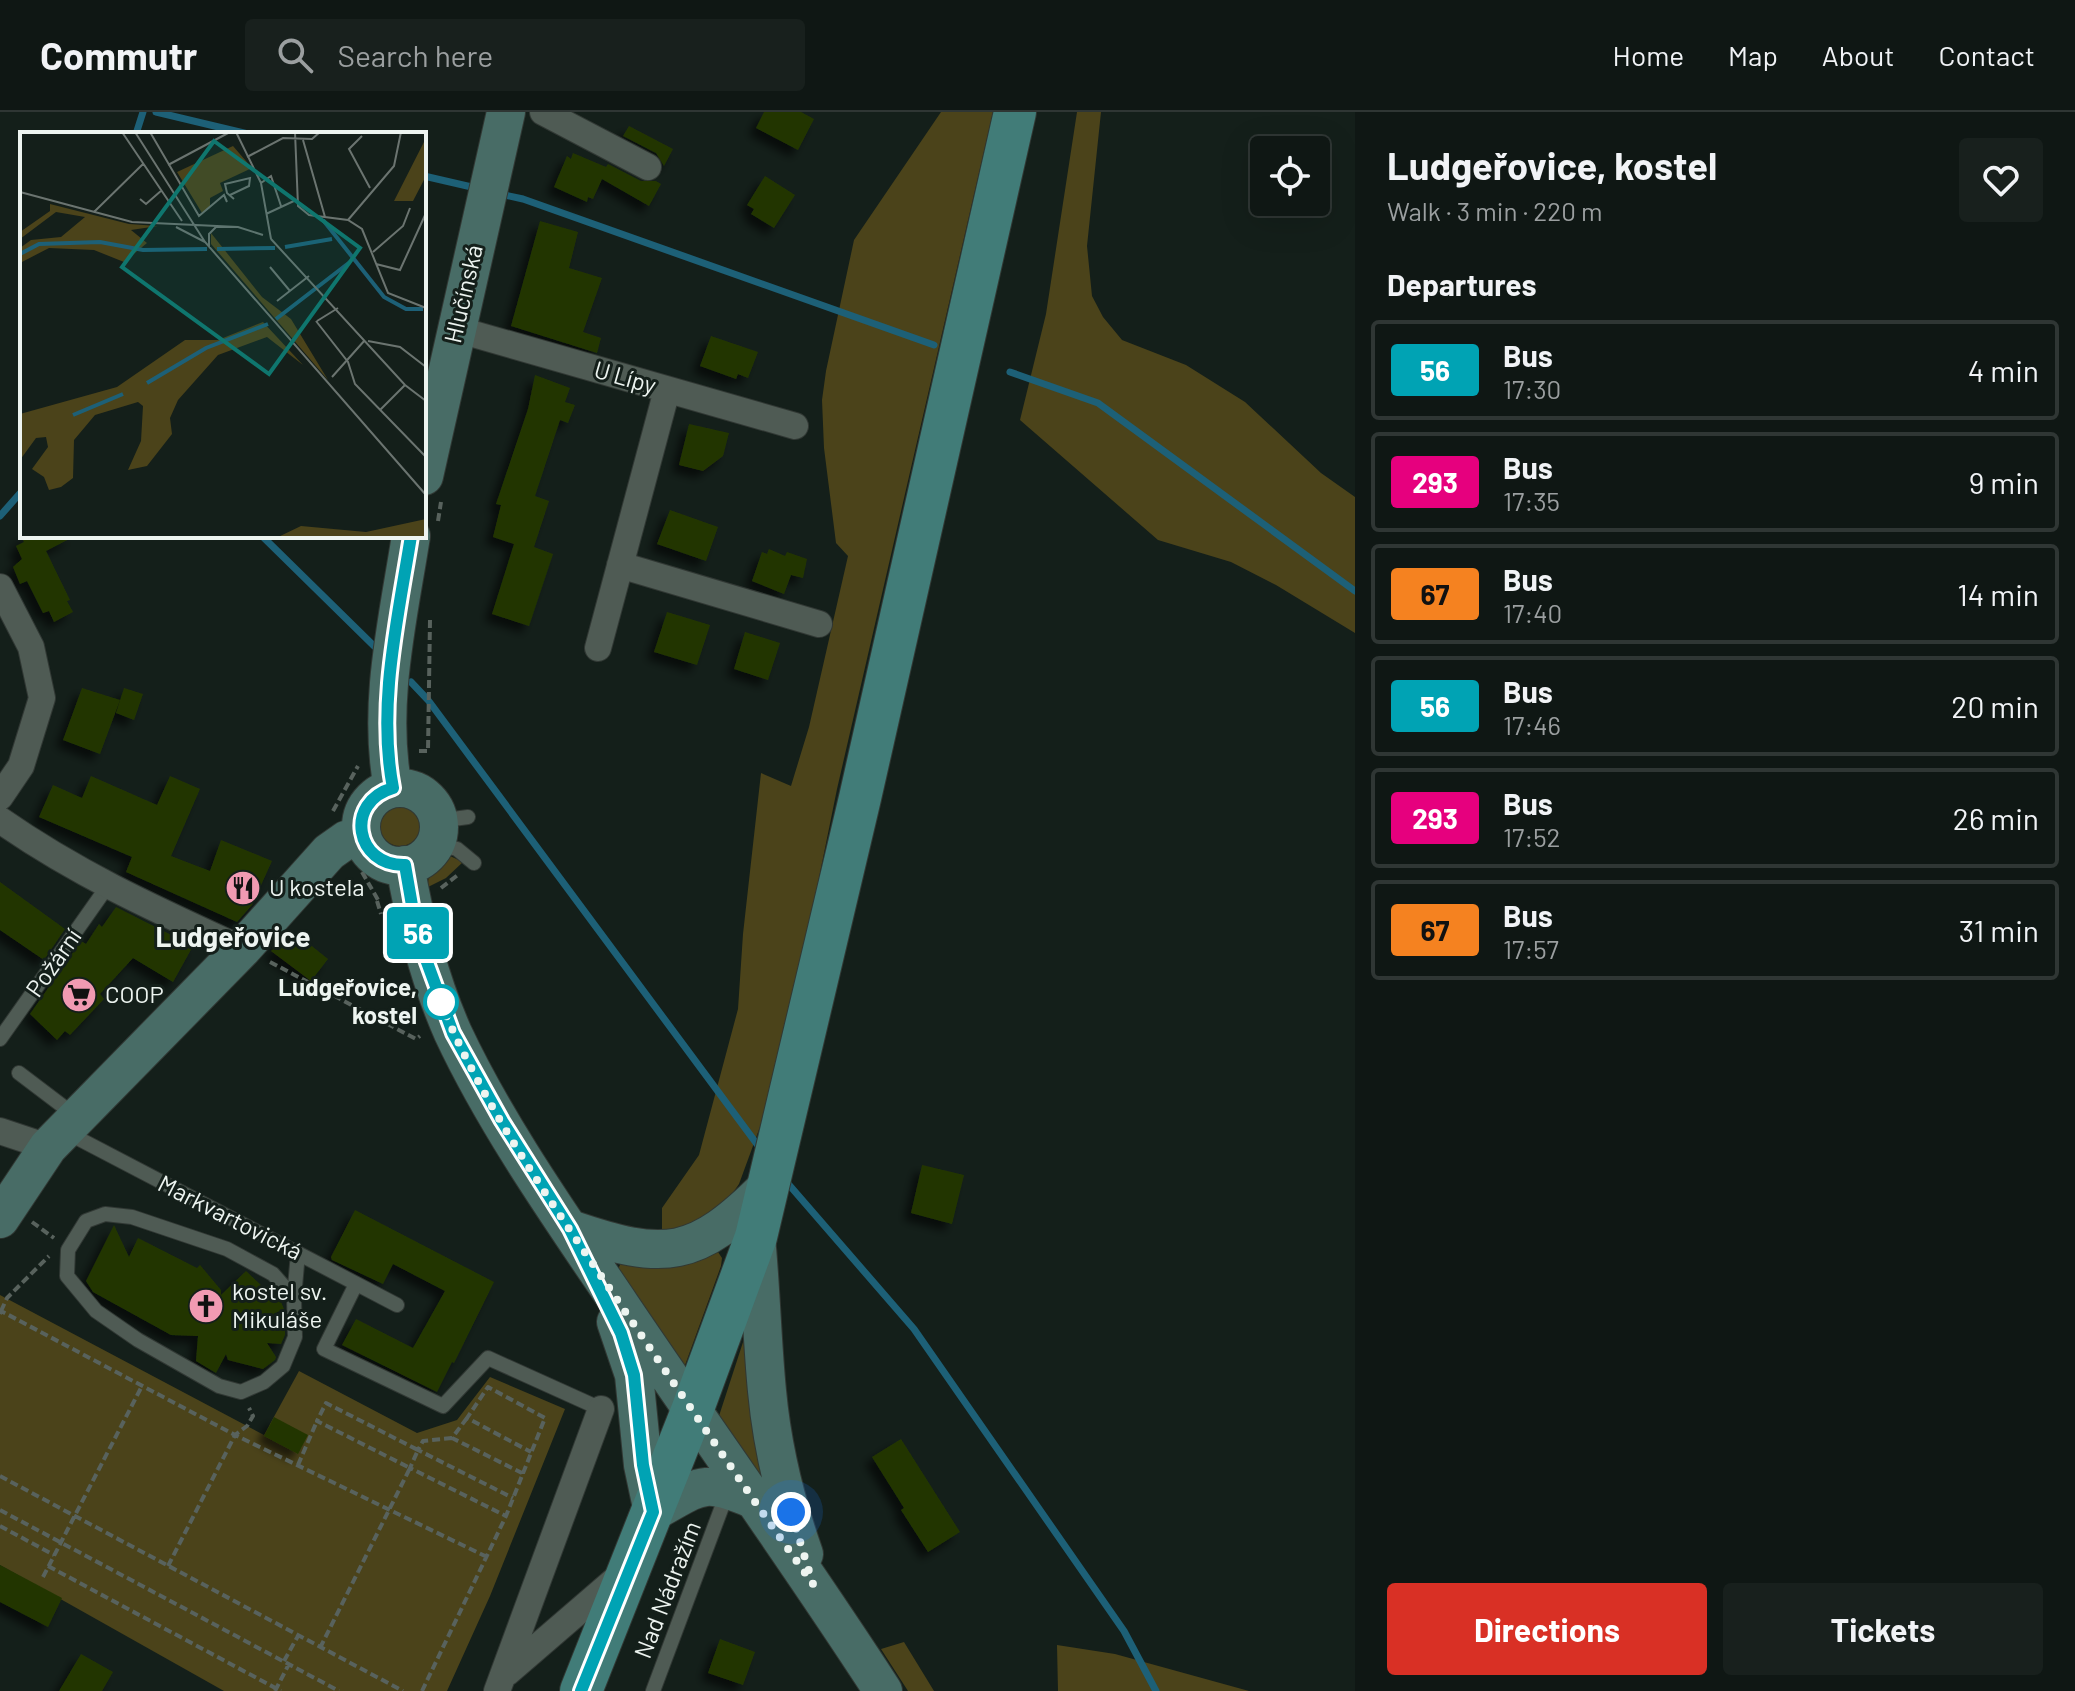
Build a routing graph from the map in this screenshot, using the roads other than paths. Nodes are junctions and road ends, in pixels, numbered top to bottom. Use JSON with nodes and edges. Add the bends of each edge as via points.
{"nodes":[{"id":1,"x":506,"y":112,"type":"edge"},
{"id":2,"x":543,"y":112,"type":"edge"},
{"id":3,"x":1015,"y":112,"type":"edge"},
{"id":4,"x":648,"y":167,"type":"dead end"},
{"id":5,"x":456,"y":329,"type":"junction"},
{"id":6,"x":667,"y":390,"type":"junction"},
{"id":7,"x":795,"y":426,"type":"dead end"},
{"id":8,"x":426,"y":467,"type":"edge"},
{"id":9,"x":411,"y":538,"type":"edge"},
{"id":10,"x":620,"y":565,"type":"junction"},
{"id":11,"x":0,"y":587,"type":"edge"},
{"id":12,"x":819,"y":624,"type":"dead end"},
{"id":13,"x":598,"y":648,"type":"dead end"},
{"id":14,"x":393,"y":788,"type":"junction"},
{"id":15,"x":0,"y":797,"type":"edge"},
{"id":16,"x":0,"y":820,"type":"edge"},
{"id":17,"x":362,"y":835,"type":"junction"},
{"id":18,"x":436,"y":835,"type":"junction"},
{"id":19,"x":474,"y":863,"type":"dead end"},
{"id":20,"x":107,"y":887,"type":"junction"},
{"id":21,"x":242,"y":949,"type":"junction"},
{"id":22,"x":0,"y":1039,"type":"edge"},
{"id":23,"x":19,"y":1073,"type":"dead end"},
{"id":24,"x":0,"y":1131,"type":"edge"},
{"id":25,"x":63,"y":1132,"type":"junction"},
{"id":26,"x":768,"y":1186,"type":"junction"},
{"id":27,"x":16,"y":1220,"type":"edge"},
{"id":28,"x":570,"y":1229,"type":"junction"},
{"id":29,"x":756,"y":1237,"type":"junction"},
{"id":30,"x":298,"y":1253,"type":"junction"},
{"id":31,"x":356,"y":1284,"type":"junction"},
{"id":32,"x":294,"y":1298,"type":"junction"},
{"id":33,"x":397,"y":1305,"type":"dead end"},
{"id":34,"x":601,"y":1409,"type":"joint"},
{"id":35,"x":692,"y":1411,"type":"junction"},
{"id":36,"x":738,"y":1501,"type":"junction"},
{"id":37,"x":653,"y":1512,"type":"junction"},
{"id":38,"x":629,"y":1568,"type":"junction"},
{"id":39,"x":813,"y":1584,"type":"junction"},
{"id":40,"x":500,"y":1683,"type":"edge"},
{"id":41,"x":581,"y":1691,"type":"edge"},
{"id":42,"x":653,"y":1691,"type":"edge"},
{"id":43,"x":883,"y":1691,"type":"edge"}],
"edges":[{"from":1,"to":5,"type":"street","name":"Hlučínská"},
{"from":2,"to":4,"type":"street"},
{"from":3,"to":26,"type":"main road"},
{"from":5,"to":6,"type":"street","name":"U Lípy"},
{"from":5,"to":8,"type":"street","name":"Hlučínská"},
{"from":6,"to":7,"type":"street","name":"U Lípy"},
{"from":6,"to":10,"type":"street"},
{"from":9,"to":14,"type":"street","via":[[388,706]]},
{"from":10,"to":12,"type":"street"},
{"from":10,"to":13,"type":"street"},
{"from":11,"to":15,"type":"street","via":[[31,647],[42,698],[21,766]]},
{"from":14,"to":17,"type":"street","via":[[365,809]]},
{"from":14,"to":18,"type":"street","via":[[412,789],[427,799]]},
{"from":16,"to":20,"type":"street"},
{"from":17,"to":18,"type":"street","via":[[381,861]]},
{"from":17,"to":21,"type":"street","via":[[329,852]]},
{"from":18,"to":19,"type":"lane"},
{"from":18,"to":28,"type":"street","via":[[413,911],[424,954],[453,1033]]},
{"from":20,"to":21,"type":"street"},
{"from":20,"to":22,"type":"lane","name":"Požární"},
{"from":21,"to":25,"type":"street"},
{"from":23,"to":25,"type":"lane","name":"Markvartovická"},
{"from":24,"to":25,"type":"street"},
{"from":25,"to":27,"type":"street"},
{"from":25,"to":30,"type":"lane","name":"Markvartovická"},
{"from":26,"to":28,"type":"street","via":[[710,1236],[671,1249],[645,1251]]},
{"from":26,"to":29,"type":"main road"},
{"from":28,"to":35,"type":"street"},
{"from":28,"to":37,"type":"street","via":[[628,1354]]},
{"from":29,"to":35,"type":"main road"},
{"from":29,"to":39,"type":"street","via":[[767,1393],[791,1512]]},
{"from":30,"to":31,"type":"lane","name":"Markvartovická"},
{"from":30,"to":32,"type":"lane"},
{"from":31,"to":33,"type":"lane","name":"Markvartovická"},
{"from":31,"to":34,"type":"lane","via":[[324,1349],[443,1406],[488,1358]]},
{"from":32,"to":32,"type":"lane","via":[[273,1274],[227,1249],[132,1217],[105,1214],[86,1221],[68,1250],[67,1276],[96,1311],[219,1386],[241,1392],[283,1366],[295,1337]]},
{"from":34,"to":40,"type":"street"},
{"from":35,"to":36,"type":"street"},
{"from":35,"to":37,"type":"main road"},
{"from":36,"to":37,"type":"street","via":[[724,1487],[703,1485]]},
{"from":36,"to":39,"type":"street"},
{"from":36,"to":42,"type":"lane","name":"Nad Nádražím"},
{"from":37,"to":38,"type":"main road"},
{"from":38,"to":40,"type":"street"},
{"from":38,"to":41,"type":"main road"},
{"from":39,"to":43,"type":"street"}]}
